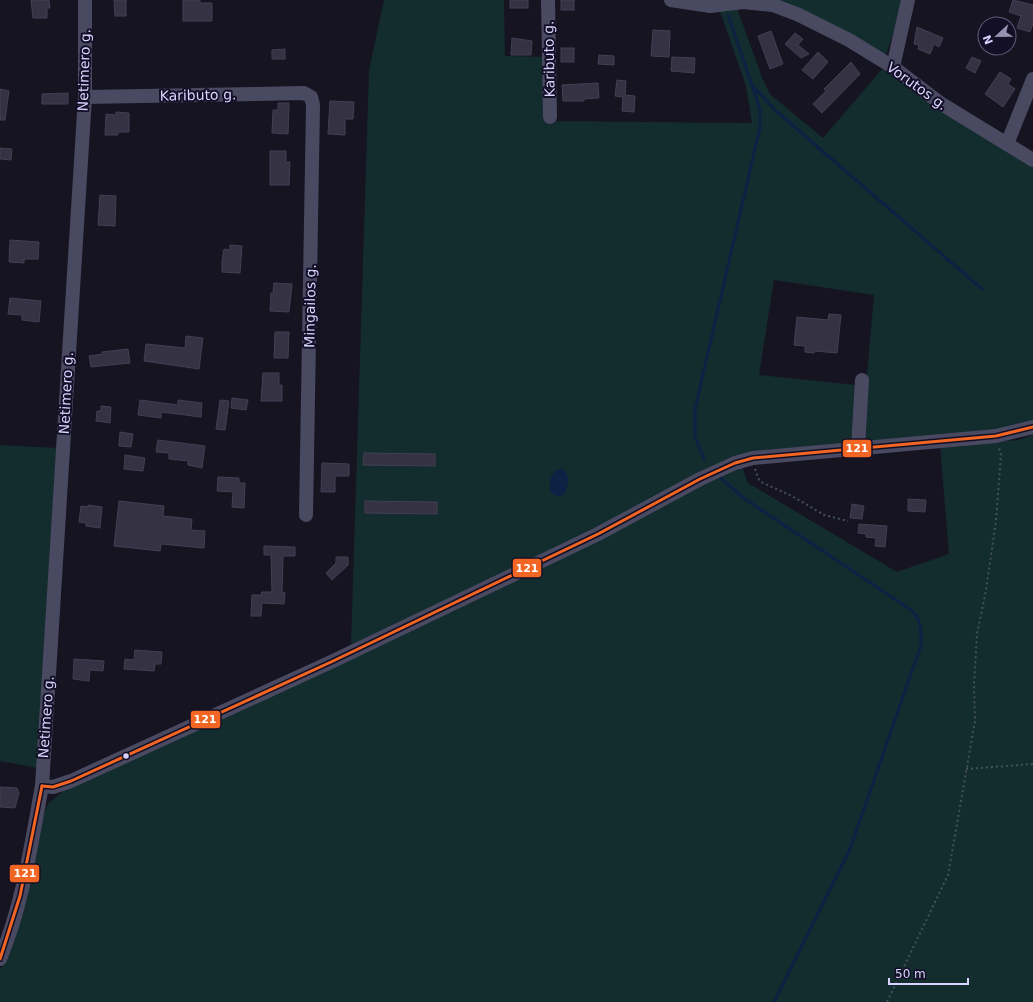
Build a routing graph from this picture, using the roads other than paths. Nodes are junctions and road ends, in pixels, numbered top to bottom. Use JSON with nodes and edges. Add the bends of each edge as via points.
{"nodes":[{"id":1,"x":85,"y":0,"type":"edge"},
{"id":2,"x":548,"y":0,"type":"edge"},
{"id":3,"x":671,"y":0,"type":"edge"},
{"id":4,"x":908,"y":0,"type":"edge"},
{"id":5,"x":893,"y":67,"type":"junction"},
{"id":6,"x":1033,"y":79,"type":"edge"},
{"id":7,"x":85,"y":97,"type":"junction"},
{"id":8,"x":311,"y":97,"type":"joint"},
{"id":9,"x":550,"y":117,"type":"dead end"},
{"id":10,"x":1007,"y":144,"type":"junction"},
{"id":11,"x":1033,"y":160,"type":"edge"},
{"id":12,"x":862,"y":380,"type":"dead end"},
{"id":13,"x":1033,"y":427,"type":"edge"},
{"id":14,"x":858,"y":448,"type":"junction"},
{"id":15,"x":306,"y":515,"type":"dead end"},
{"id":16,"x":42,"y":786,"type":"junction"},
{"id":17,"x":0,"y":959,"type":"edge"}],
"edges":[{"from":1,"to":7,"type":"street","name":"Netimero g."},
{"from":2,"to":9,"type":"street","name":"Kaributo g."},
{"from":3,"to":5,"type":"street","name":"Vorutos g.","via":[[710,6],[743,2],[773,5],[849,40]]},
{"from":4,"to":5,"type":"street"},
{"from":5,"to":10,"type":"street","name":"Vorutos g.","via":[[940,103]]},
{"from":6,"to":10,"type":"street"},
{"from":7,"to":8,"type":"street","name":"Kaributo g.","via":[[304,93]]},
{"from":7,"to":16,"type":"street","name":"Netimero g."},
{"from":8,"to":15,"type":"street","name":"Mingailos g.","via":[[313,105]]},
{"from":10,"to":11,"type":"street","name":"Vorutos g."},
{"from":12,"to":14,"type":"street"},
{"from":13,"to":14,"type":"street","via":[[996,436]]},
{"from":14,"to":16,"type":"street","via":[[753,458],[735,463],[598,534],[324,665],[71,781],[53,787]]},
{"from":16,"to":17,"type":"street","name":"Netimero g.","via":[[22,894]]}]}
